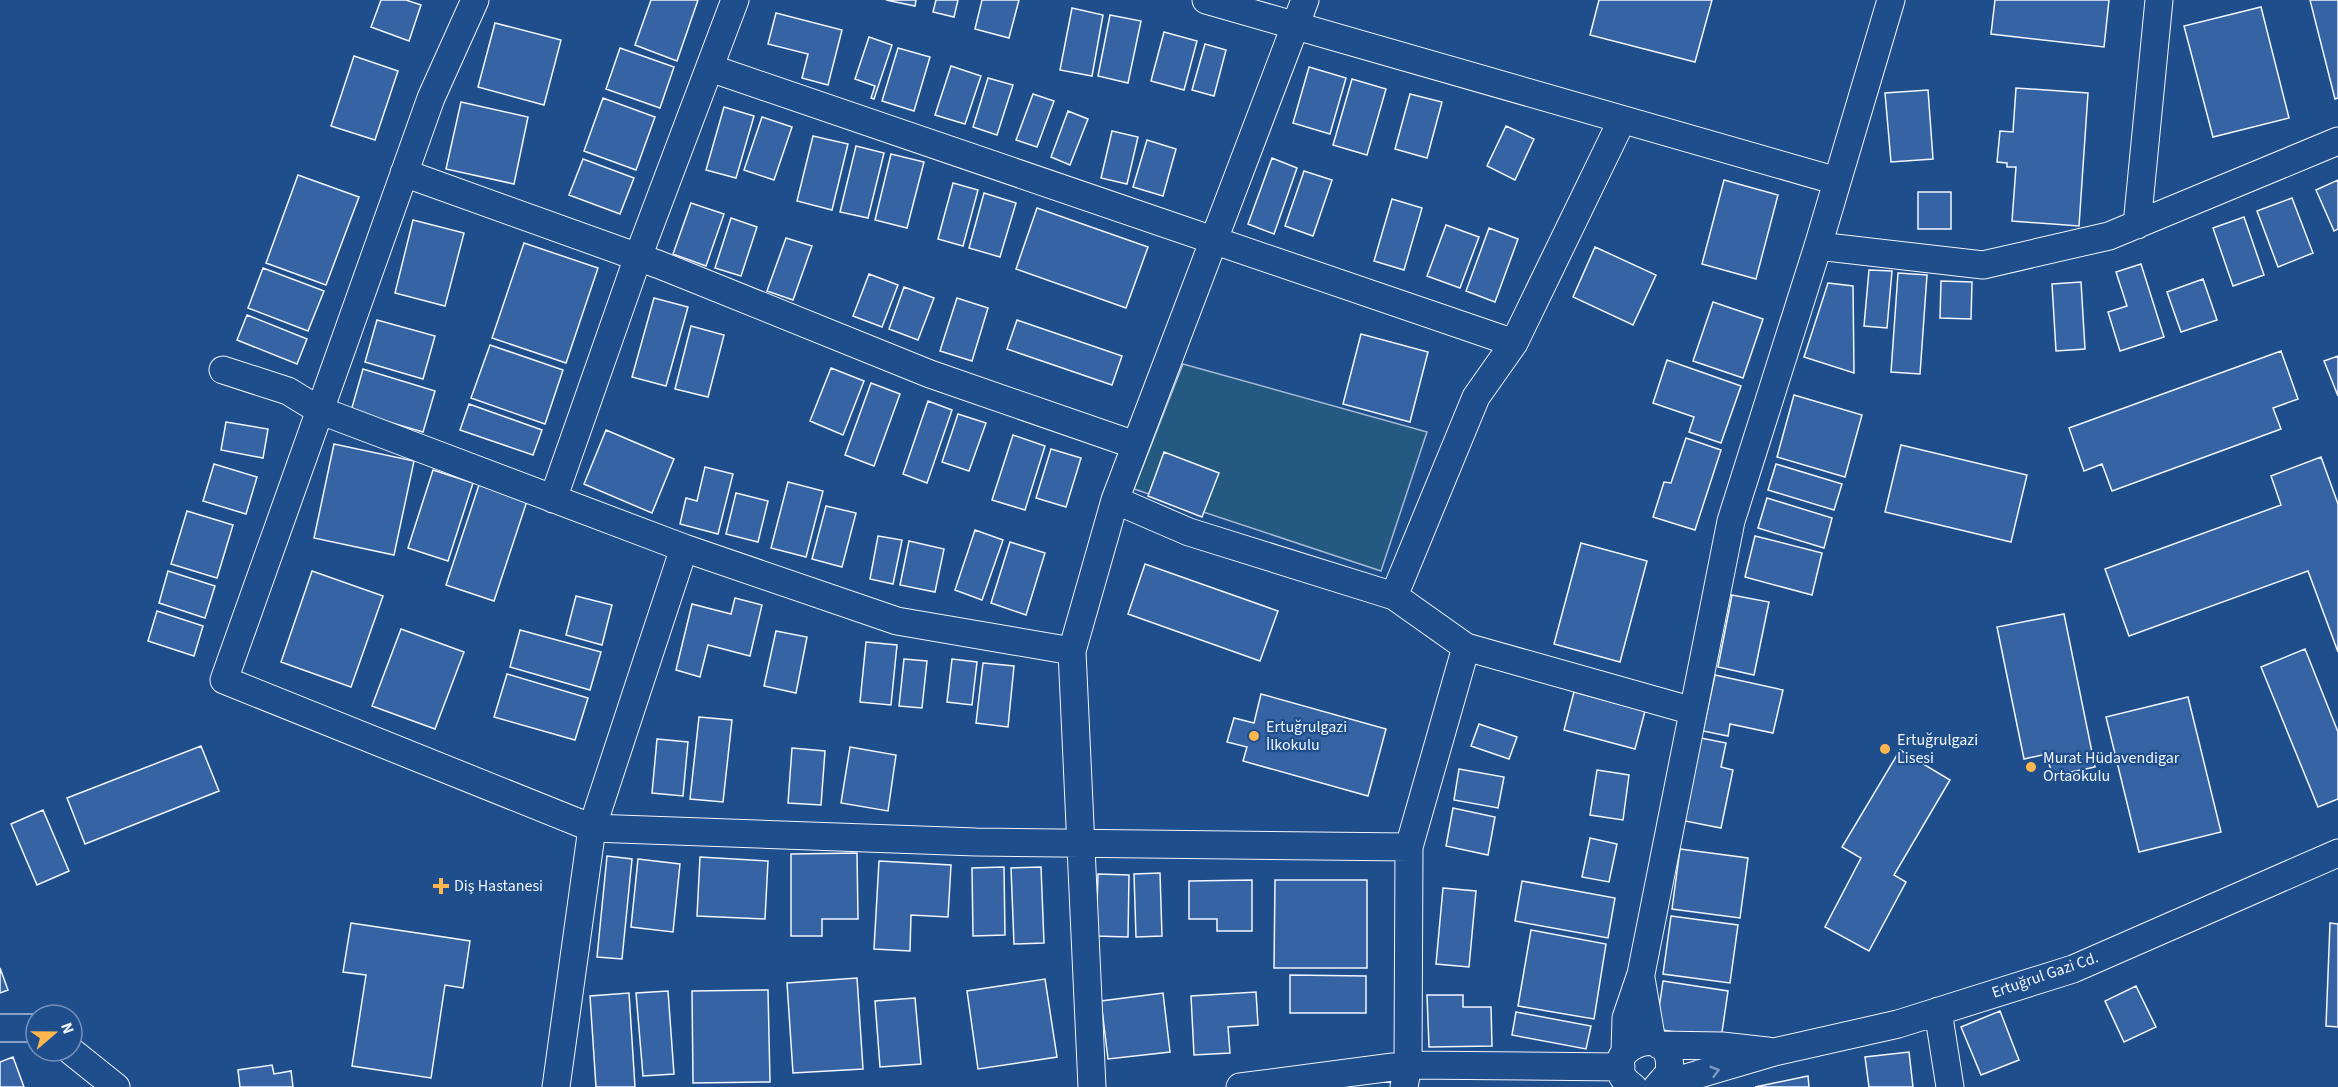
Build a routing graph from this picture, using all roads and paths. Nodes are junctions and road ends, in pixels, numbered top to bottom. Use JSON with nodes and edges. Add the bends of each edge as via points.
{"nodes":[{"id":1,"x":475,"y":0,"type":"edge"},
{"id":2,"x":735,"y":0,"type":"edge"},
{"id":3,"x":1206,"y":0,"type":"edge"},
{"id":4,"x":1305,"y":0,"type":"edge"},
{"id":5,"x":1891,"y":0,"type":"edge"},
{"id":6,"x":2159,"y":0,"type":"edge"},
{"id":7,"x":1293,"y":26,"type":"junction"},
{"id":8,"x":710,"y":68,"type":"junction"},
{"id":9,"x":1622,"y":120,"type":"junction"},
{"id":10,"x":2338,"y":141,"type":"edge"},
{"id":11,"x":404,"y":173,"type":"junction"},
{"id":12,"x":1837,"y":181,"type":"junction"},
{"id":13,"x":2137,"y":225,"type":"junction"},
{"id":14,"x":1212,"y":242,"type":"junction"},
{"id":15,"x":1818,"y":246,"type":"junction"},
{"id":16,"x":638,"y":257,"type":"junction"},
{"id":17,"x":1514,"y":343,"type":"junction"},
{"id":18,"x":223,"y":370,"type":"dead end"},
{"id":19,"x":320,"y":410,"type":"junction"},
{"id":20,"x":1136,"y":445,"type":"junction"},
{"id":21,"x":553,"y":499,"type":"junction"},
{"id":22,"x":1115,"y":500,"type":"junction"},
{"id":23,"x":684,"y":548,"type":"junction"},
{"id":24,"x":1394,"y":596,"type":"junction"},
{"id":25,"x":1466,"y":647,"type":"junction"},
{"id":26,"x":1072,"y":651,"type":"junction"},
{"id":27,"x":1693,"y":711,"type":"junction"},
{"id":28,"x":592,"y":828,"type":"junction"},
{"id":29,"x":1080,"y":844,"type":"junction"},
{"id":30,"x":1410,"y":848,"type":"junction"},
{"id":31,"x":2338,"y":853,"type":"edge"},
{"id":32,"x":1641,"y":974,"type":"junction"},
{"id":33,"x":1938,"y":1011,"type":"junction"},
{"id":34,"x":0,"y":1028,"type":"edge"},
{"id":35,"x":24,"y":1028,"type":"edge"},
{"id":36,"x":1655,"y":1043,"type":"junction"},
{"id":37,"x":1774,"y":1052,"type":"junction"},
{"id":38,"x":84,"y":1061,"type":"edge"},
{"id":39,"x":1625,"y":1075,"type":"edge"},
{"id":40,"x":1406,"y":1076,"type":"edge"},
{"id":41,"x":116,"y":1087,"type":"edge"},
{"id":42,"x":556,"y":1087,"type":"edge"},
{"id":43,"x":1092,"y":1087,"type":"edge"},
{"id":44,"x":1240,"y":1087,"type":"edge"},
{"id":45,"x":1658,"y":1087,"type":"edge"},
{"id":46,"x":1950,"y":1087,"type":"edge"}],
"edges":[{"from":1,"to":11,"type":"street","via":[[431,98]]},
{"from":2,"to":8,"type":"street"},
{"from":3,"to":7,"type":"street"},
{"from":4,"to":7,"type":"street"},
{"from":5,"to":12,"type":"street"},
{"from":6,"to":13,"type":"street"},
{"from":7,"to":9,"type":"street"},
{"from":7,"to":14,"type":"street"},
{"from":8,"to":14,"type":"street"},
{"from":8,"to":16,"type":"street"},
{"from":9,"to":12,"type":"street"},
{"from":9,"to":17,"type":"street"},
{"from":10,"to":13,"type":"street"},
{"from":11,"to":16,"type":"street"},
{"from":11,"to":19,"type":"street"},
{"from":12,"to":15,"type":"street"},
{"from":13,"to":15,"type":"street","via":[[2109,236],[1983,266]]},
{"from":14,"to":17,"type":"street"},
{"from":14,"to":20,"type":"street"},
{"from":15,"to":27,"type":"street","via":[[1731,521]]},
{"from":16,"to":20,"type":"street","via":[[930,374]]},
{"from":16,"to":21,"type":"street"},
{"from":17,"to":24,"type":"street","via":[[1476,397]]},
{"from":18,"to":19,"type":"street","via":[[288,391]]},
{"from":19,"to":21,"type":"street"},
{"from":19,"to":28,"type":"street","via":[[224,680]]},
{"from":20,"to":22,"type":"street"},
{"from":21,"to":23,"type":"street"},
{"from":22,"to":24,"type":"street","via":[[1189,532]]},
{"from":22,"to":26,"type":"street"},
{"from":23,"to":26,"type":"street","via":[[897,621]]},
{"from":23,"to":28,"type":"street"},
{"from":24,"to":25,"type":"street"},
{"from":25,"to":27,"type":"street"},
{"from":25,"to":30,"type":"street"},
{"from":26,"to":29,"type":"street"},
{"from":27,"to":32,"type":"street"},
{"from":28,"to":29,"type":"street"},
{"from":28,"to":42,"type":"street"},
{"from":29,"to":30,"type":"street"},
{"from":29,"to":43,"type":"street"},
{"from":30,"to":40,"type":"street"},
{"from":31,"to":33,"type":"street","name":"Ertuğrul Gazi Cd.","via":[[2073,969]]},
{"from":32,"to":36,"type":"street"},
{"from":32,"to":39,"type":"street","via":[[1626,1018]]},
{"from":33,"to":37,"type":"street","name":"Ertuğrul Gazi Cd."},
{"from":33,"to":46,"type":"street"},
{"from":34,"to":35,"type":"street"},
{"from":36,"to":37,"type":"street"},
{"from":36,"to":39,"type":"street","via":[[1637,1042]]},
{"from":36,"to":45,"type":"street","via":[[1670,1064]]},
{"from":45,"to":37,"type":"street","name":"Ertuğrul Gazi Cd.","one_way":true},
{"from":38,"to":41,"type":"street"},
{"from":39,"to":40,"type":"street"},
{"from":40,"to":44,"type":"street"}]}
